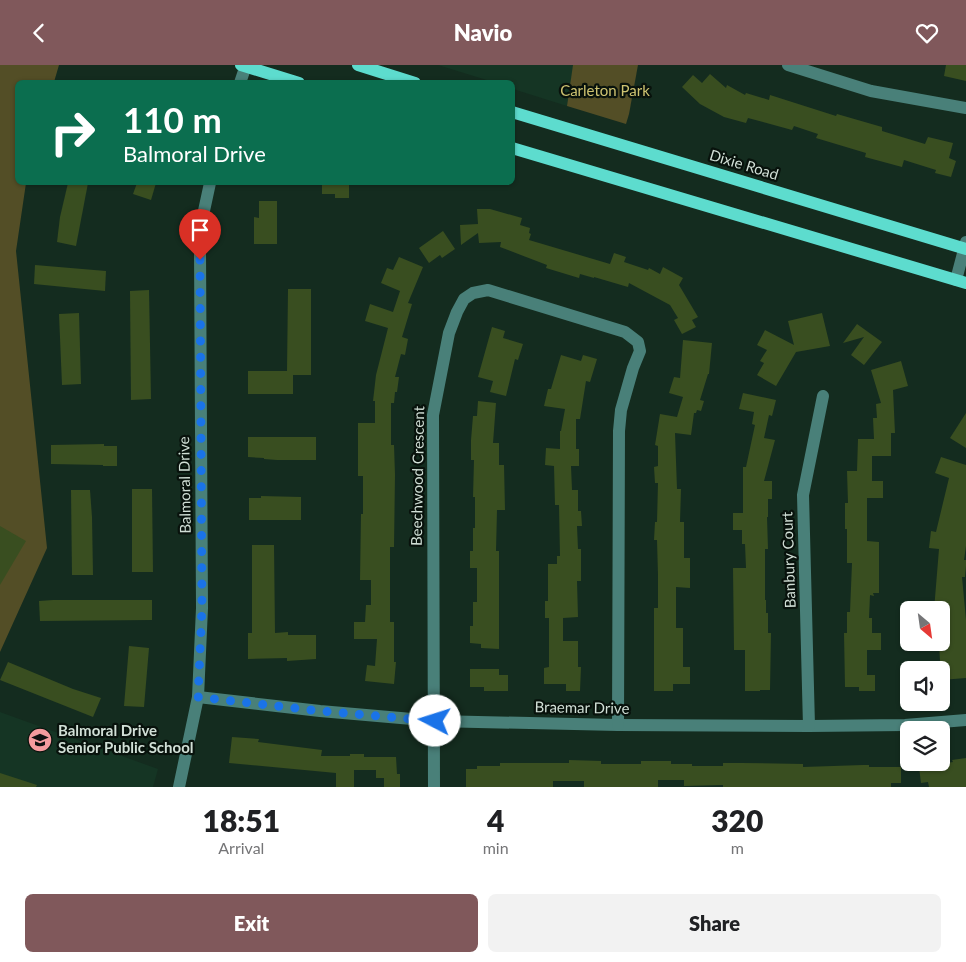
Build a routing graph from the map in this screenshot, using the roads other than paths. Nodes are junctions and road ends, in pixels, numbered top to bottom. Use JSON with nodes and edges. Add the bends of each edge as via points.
{"nodes":[{"id":1,"x":244,"y":65,"type":"edge"},
{"id":2,"x":358,"y":65,"type":"edge"},
{"id":3,"x":788,"y":65,"type":"edge"},
{"id":4,"x":241,"y":80,"type":"edge"},
{"id":5,"x":290,"y":80,"type":"edge"},
{"id":6,"x":406,"y":80,"type":"edge"},
{"id":7,"x":966,"y":108,"type":"edge"},
{"id":8,"x":515,"y":113,"type":"edge"},
{"id":9,"x":515,"y":149,"type":"edge"},
{"id":10,"x":210,"y":185,"type":"edge"},
{"id":11,"x":966,"y":246,"type":"edge"},
{"id":12,"x":961,"y":282,"type":"edge"},
{"id":13,"x":823,"y":396,"type":"dead end"},
{"id":14,"x":198,"y":697,"type":"junction"},
{"id":15,"x":966,"y":720,"type":"edge"},
{"id":16,"x":435,"y":721,"type":"junction"},
{"id":17,"x":618,"y":725,"type":"junction"},
{"id":18,"x":809,"y":726,"type":"junction"},
{"id":19,"x":178,"y":787,"type":"edge"},
{"id":20,"x":434,"y":787,"type":"edge"}],
"edges":[{"from":1,"to":4,"type":"street"},
{"from":1,"to":5,"type":"main road"},
{"from":2,"to":6,"type":"main road"},
{"from":3,"to":7,"type":"street","via":[[871,91]]},
{"from":8,"to":11,"type":"main road","name":"Dixie Road"},
{"from":9,"to":12,"type":"main road"},
{"from":10,"to":14,"type":"street","name":"Balmoral Drive","via":[[200,250],[202,608]]},
{"from":11,"to":12,"type":"street"},
{"from":13,"to":18,"type":"street","name":"Banbury Court","via":[[803,495]]},
{"from":14,"to":16,"type":"street","name":"Braemar Drive"},
{"from":14,"to":19,"type":"street","name":"Balmoral Drive"},
{"from":15,"to":18,"type":"street","name":"Braemar Drive","via":[[905,725]]},
{"from":16,"to":17,"type":"street","name":"Braemar Drive"},
{"from":16,"to":17,"type":"street","name":"Beechwood Crescent","via":[[433,415],[449,333],[457,312],[464,299],[488,290],[625,332],[638,342],[640,351],[621,410],[619,431]]},
{"from":16,"to":20,"type":"street","name":"Beechwood Crescent"},
{"from":17,"to":18,"type":"street","name":"Braemar Drive"}]}
